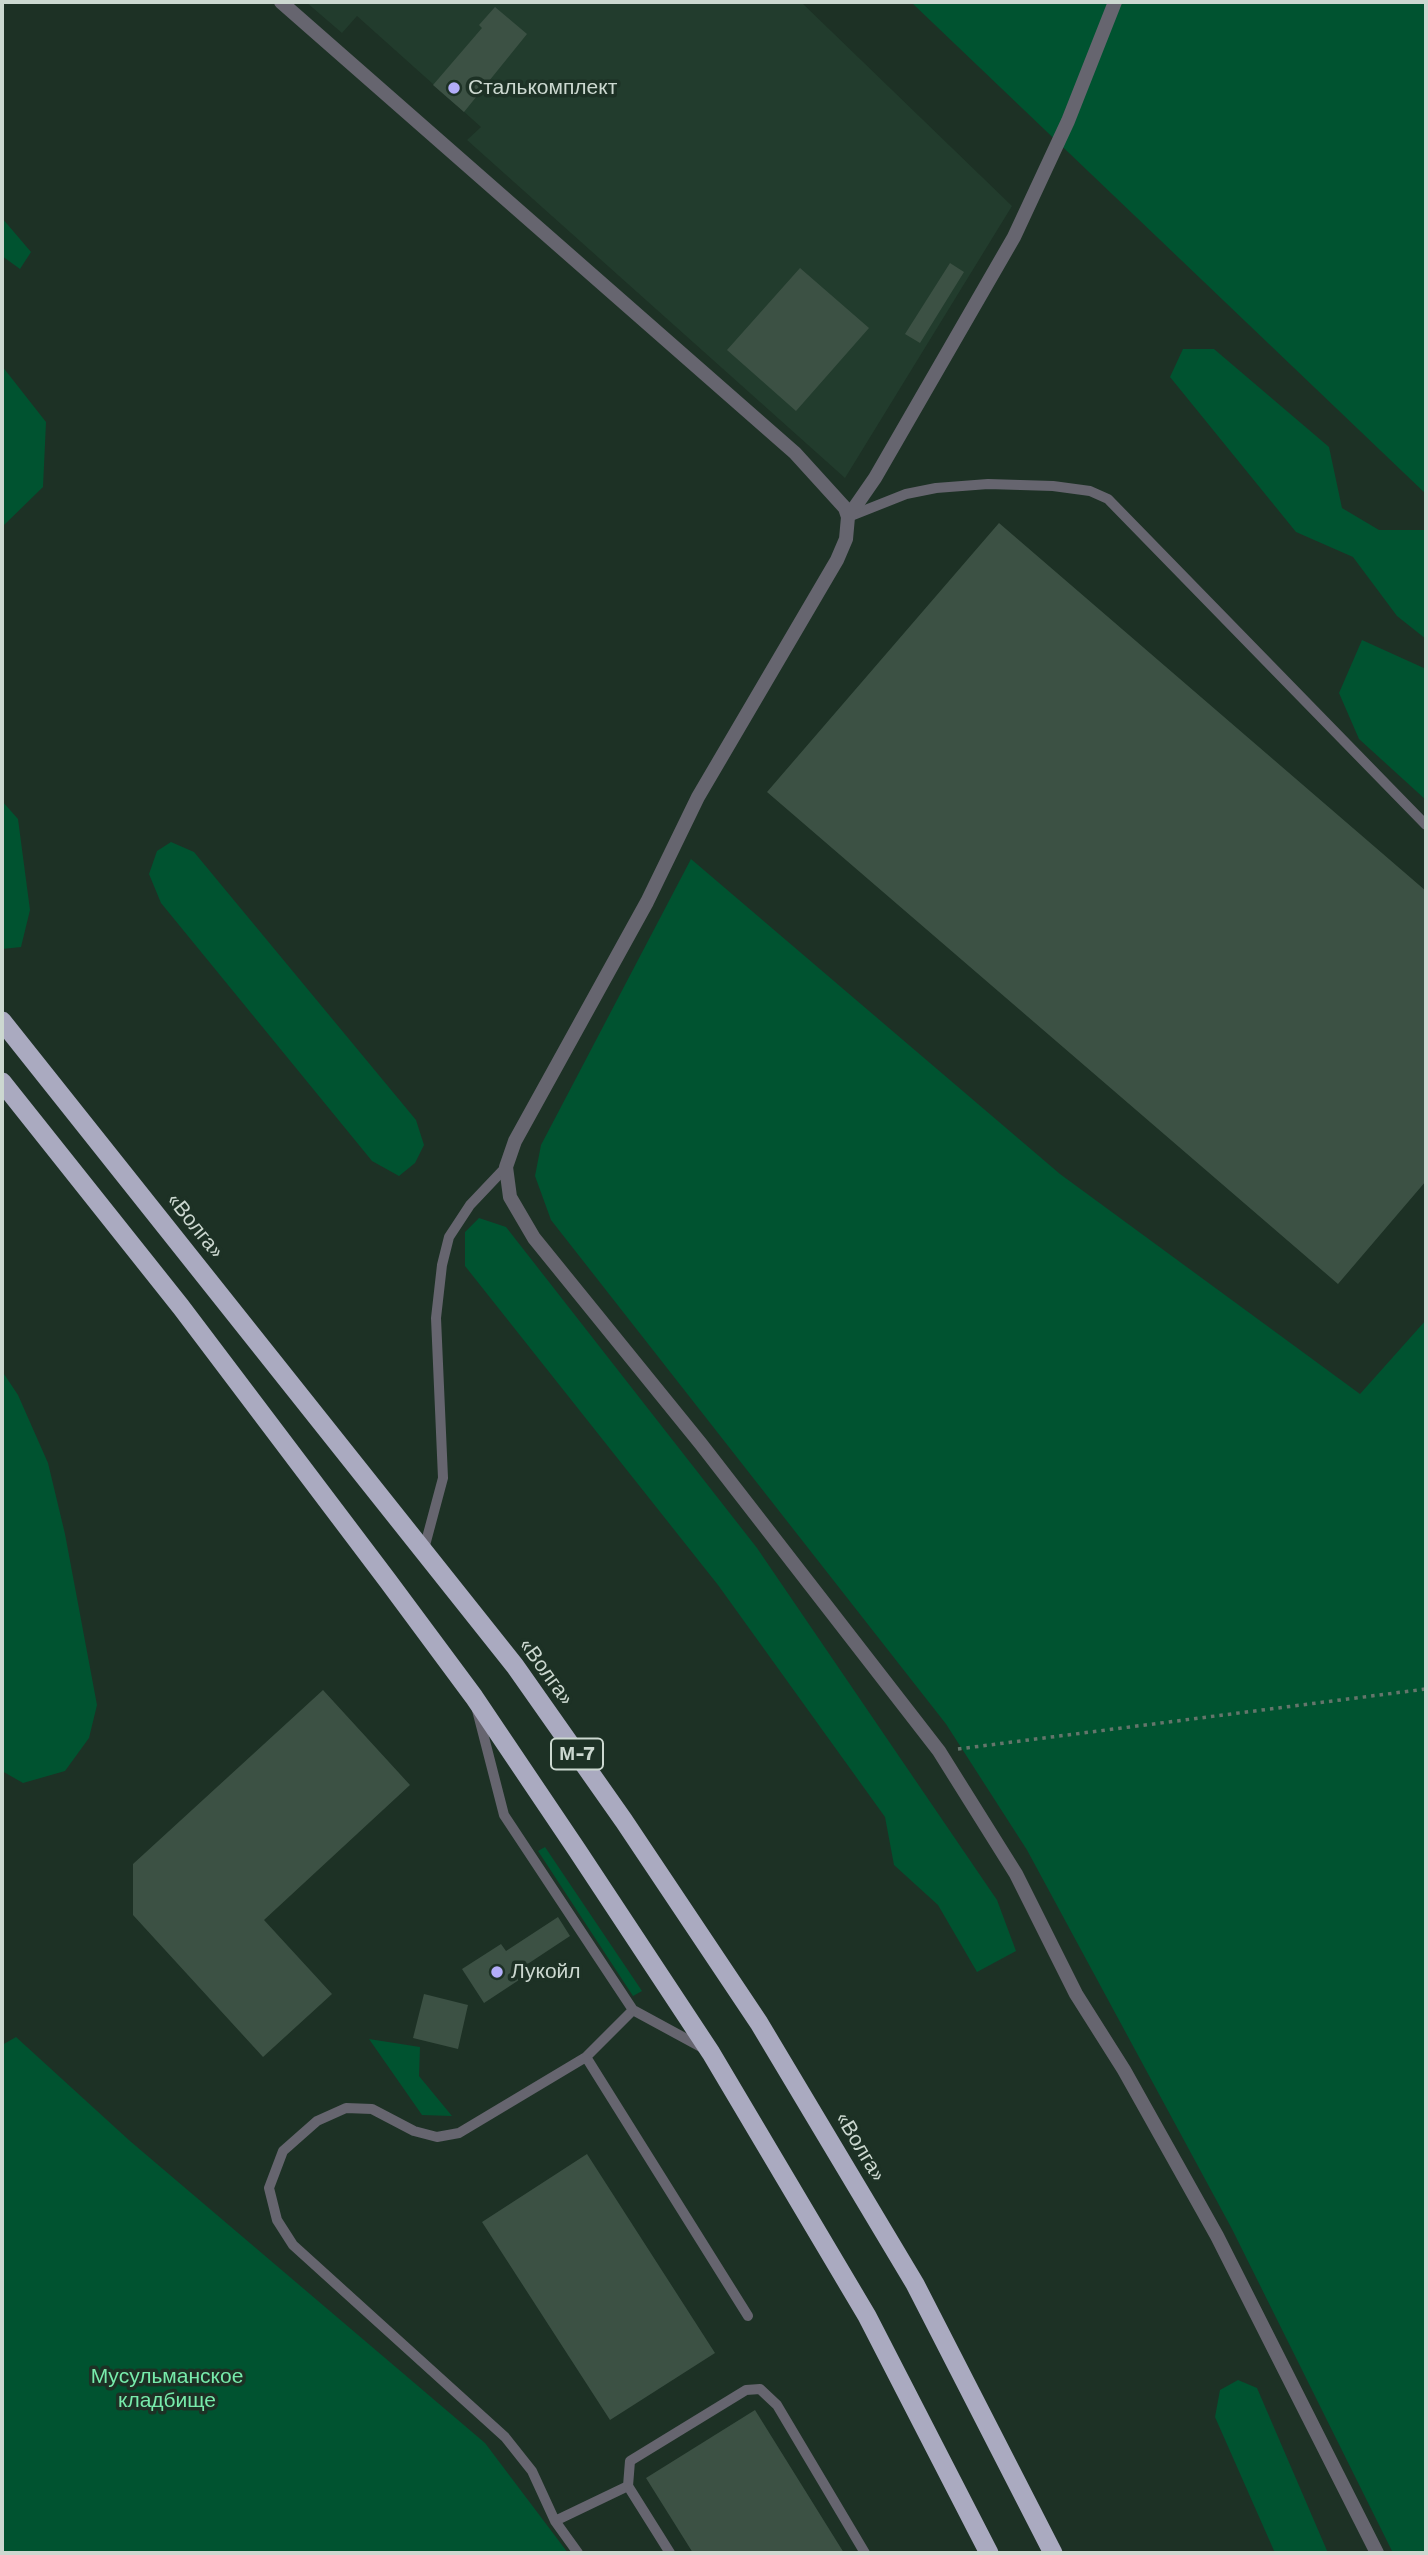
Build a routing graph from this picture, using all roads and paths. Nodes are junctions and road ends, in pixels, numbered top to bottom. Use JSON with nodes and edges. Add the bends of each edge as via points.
{"nodes":[{"id":1,"x":281,"y":2,"type":"edge"},
{"id":2,"x":1115,"y":2,"type":"edge"},
{"id":3,"x":848,"y":517,"type":"junction"},
{"id":4,"x":1426,"y":825,"type":"edge"},
{"id":5,"x":2,"y":1021,"type":"edge"},
{"id":6,"x":2,"y":1082,"type":"edge"},
{"id":7,"x":506,"y":1167,"type":"junction"},
{"id":8,"x":424,"y":1549,"type":"junction"},
{"id":9,"x":1426,"y":1689,"type":"edge"},
{"id":10,"x":474,"y":1698,"type":"junction"},
{"id":11,"x":939,"y":1751,"type":"junction"},
{"id":12,"x":633,"y":2010,"type":"junction"},
{"id":13,"x":711,"y":2053,"type":"junction"},
{"id":14,"x":586,"y":2057,"type":"junction"},
{"id":15,"x":748,"y":2316,"type":"dead end"},
{"id":16,"x":628,"y":2486,"type":"junction"},
{"id":17,"x":555,"y":2521,"type":"junction"},
{"id":18,"x":578,"y":2553,"type":"edge"},
{"id":19,"x":670,"y":2553,"type":"edge"},
{"id":20,"x":865,"y":2553,"type":"edge"},
{"id":21,"x":989,"y":2553,"type":"edge"},
{"id":22,"x":1053,"y":2553,"type":"edge"},
{"id":23,"x":1377,"y":2553,"type":"edge"}],
"edges":[{"from":1,"to":3,"type":"street","via":[[794,453],[832,491]]},
{"from":2,"to":3,"type":"street","via":[[1068,121],[1014,237]]},
{"from":3,"to":4,"type":"lane","via":[[906,494],[975,485],[1053,486],[1090,491],[1108,499]]},
{"from":3,"to":7,"type":"street","via":[[846,539],[837,560],[698,797],[648,902],[515,1141]]},
{"from":5,"to":8,"type":"highway","name":"«Волга»","number":"М-7"},
{"from":6,"to":10,"type":"highway","number":"М-7","via":[[181,1307]]},
{"from":7,"to":8,"type":"lane","via":[[470,1205],[449,1237],[442,1265],[436,1330],[443,1478]]},
{"from":7,"to":11,"type":"street","via":[[510,1197],[534,1238]]},
{"from":8,"to":22,"type":"highway","name":"«Волга»","number":"М-7","via":[[515,1666],[759,2023],[915,2284]]},
{"from":9,"to":11,"type":"path"},
{"from":10,"to":12,"type":"lane","via":[[504,1815]]},
{"from":10,"to":13,"type":"highway","number":"М-7"},
{"from":11,"to":23,"type":"street","via":[[1016,1874],[1076,1994],[1217,2236]]},
{"from":12,"to":13,"type":"lane"},
{"from":12,"to":14,"type":"lane"},
{"from":13,"to":21,"type":"highway","number":"М-7","via":[[867,2316]]},
{"from":14,"to":15,"type":"lane"},
{"from":14,"to":17,"type":"lane","via":[[459,2133],[437,2137],[414,2131],[372,2109],[346,2109],[317,2121],[284,2151],[269,2188],[277,2220],[293,2245],[505,2437],[532,2471]]},
{"from":16,"to":17,"type":"lane"},
{"from":16,"to":19,"type":"lane"},
{"from":16,"to":20,"type":"lane","via":[[630,2461],[746,2390],[760,2389],[777,2405]]},
{"from":17,"to":18,"type":"lane"}]}
